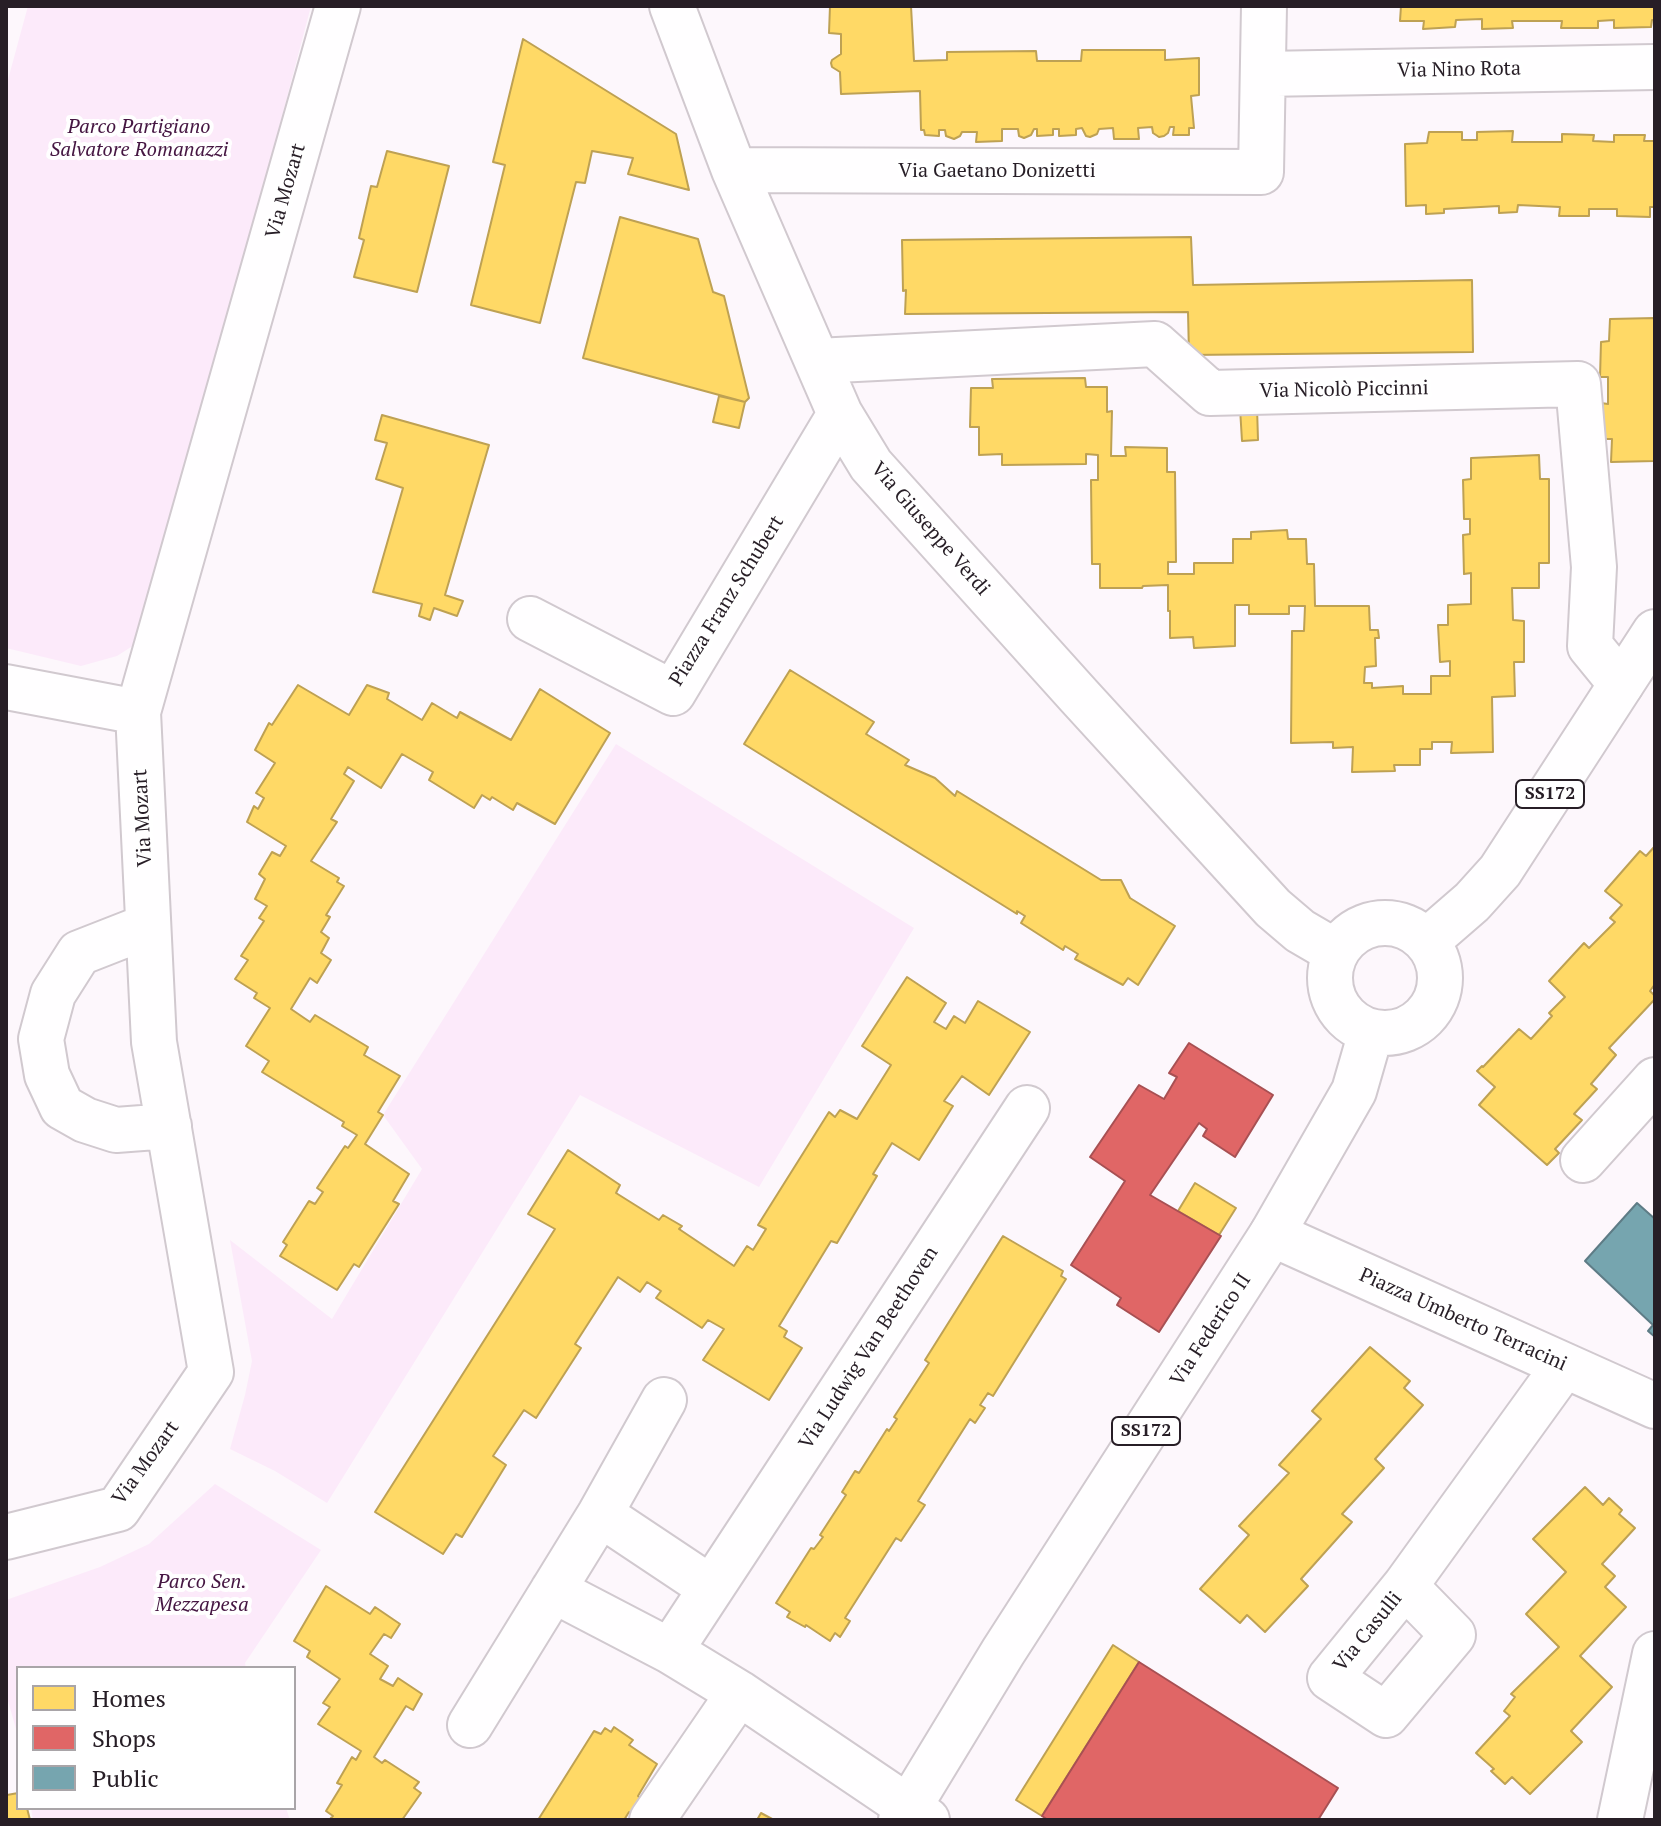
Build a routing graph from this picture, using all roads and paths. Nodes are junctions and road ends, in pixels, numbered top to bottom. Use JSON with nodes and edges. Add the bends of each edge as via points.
{"nodes":[{"id":1,"x":338,"y":6,"type":"edge"},
{"id":2,"x":672,"y":6,"type":"edge"},
{"id":3,"x":1264,"y":6,"type":"edge"},
{"id":4,"x":1655,"y":67,"type":"edge"},
{"id":5,"x":1263,"y":74,"type":"junction"},
{"id":6,"x":734,"y":170,"type":"junction"},
{"id":7,"x":817,"y":361,"type":"junction"},
{"id":8,"x":840,"y":414,"type":"junction"},
{"id":9,"x":530,"y":619,"type":"dead end"},
{"id":10,"x":1655,"y":632,"type":"edge"},
{"id":11,"x":1621,"y":684,"type":"junction"},
{"id":12,"x":6,"y":687,"type":"edge"},
{"id":13,"x":138,"y":712,"type":"junction"},
{"id":14,"x":148,"y":926,"type":"junction"},
{"id":15,"x":1427,"y":941,"type":"junction"},
{"id":16,"x":1336,"y":952,"type":"junction"},
{"id":17,"x":1371,"y":1032,"type":"junction"},
{"id":18,"x":1655,"y":1080,"type":"edge"},
{"id":19,"x":1027,"y":1108,"type":"dead end"},
{"id":20,"x":169,"y":1126,"type":"junction"},
{"id":21,"x":1583,"y":1160,"type":"dead end"},
{"id":22,"x":1272,"y":1234,"type":"junction"},
{"id":23,"x":1564,"y":1366,"type":"junction"},
{"id":24,"x":664,"y":1400,"type":"dead end"},
{"id":25,"x":1655,"y":1406,"type":"edge"},
{"id":26,"x":600,"y":1514,"type":"junction"},
{"id":27,"x":6,"y":1537,"type":"edge"},
{"id":28,"x":1405,"y":1586,"type":"dead end"},
{"id":29,"x":711,"y":1588,"type":"junction"},
{"id":30,"x":553,"y":1590,"type":"junction"},
{"id":31,"x":670,"y":1651,"type":"junction"},
{"id":32,"x":1655,"y":1654,"type":"edge"},
{"id":33,"x":739,"y":1693,"type":"junction"},
{"id":34,"x":470,"y":1725,"type":"dead end"},
{"id":35,"x":912,"y":1816,"type":"edge"},
{"id":36,"x":652,"y":1820,"type":"edge"},
{"id":37,"x":1620,"y":1820,"type":"edge"}],
"edges":[{"from":1,"to":13,"type":"street","name":"Via Mozart"},
{"from":2,"to":6,"type":"street","name":"Via Giuseppe Verdi"},
{"from":3,"to":5,"type":"street"},
{"from":4,"to":5,"type":"street","name":"Via Nino Rota"},
{"from":5,"to":6,"type":"street","name":"Via Gaetano Donizetti","via":[[1261,172]]},
{"from":6,"to":7,"type":"street","name":"Via Giuseppe Verdi"},
{"from":7,"to":8,"type":"street","name":"Via Giuseppe Verdi"},
{"from":7,"to":11,"type":"street","name":"Via Nicolò Piccinni","via":[[1155,344],[1210,393],[1578,384],[1594,567],[1590,646]]},
{"from":8,"to":9,"type":"street","name":"Piazza Franz Schubert","via":[[673,693]]},
{"from":8,"to":16,"type":"street","name":"Via Giuseppe Verdi","via":[[871,465],[1262,896],[1300,931]]},
{"from":10,"to":11,"type":"street","number":"SS172"},
{"from":11,"to":15,"type":"street","number":"SS172","via":[[1500,871]]},
{"from":12,"to":13,"type":"street"},
{"from":13,"to":14,"type":"street","name":"Via Mozart"},
{"from":14,"to":20,"type":"street","name":"Via Mozart","via":[[154,1042]]},
{"from":14,"to":20,"type":"street","via":[[79,953],[53,994],[41,1039],[47,1075],[62,1107],[116,1130]]},
{"from":15,"to":16,"type":"street","via":[[1401,924],[1386,922],[1356,930]]},
{"from":15,"to":17,"type":"street","via":[[1441,969],[1428,1014],[1403,1031]]},
{"from":16,"to":17,"type":"street","via":[[1332,994],[1347,1018]]},
{"from":17,"to":22,"type":"street","name":"Via Federico II","number":"SS172","via":[[1354,1091]]},
{"from":18,"to":21,"type":"street"},
{"from":19,"to":29,"type":"street","name":"Via Ludwig Van Beethoven"},
{"from":20,"to":27,"type":"street","name":"Via Mozart","via":[[211,1372],[118,1509]]},
{"from":22,"to":23,"type":"street","name":"Piazza Umberto Terracini"},
{"from":22,"to":35,"type":"street","name":"Via Federico II","number":"SS172","via":[[1003,1652]]},
{"from":23,"to":25,"type":"street","name":"Piazza Umberto Terracini"},
{"from":23,"to":28,"type":"street","name":"Via Casulli"},
{"from":24,"to":26,"type":"street"},
{"from":26,"to":29,"type":"street"},
{"from":26,"to":30,"type":"street"},
{"from":29,"to":31,"type":"street","name":"Via Ludwig Van Beethoven"},
{"from":30,"to":31,"type":"street"},
{"from":30,"to":34,"type":"street"},
{"from":31,"to":33,"type":"street"},
{"from":32,"to":37,"type":"street"},
{"from":33,"to":35,"type":"street"},
{"from":33,"to":36,"type":"street"}]}
